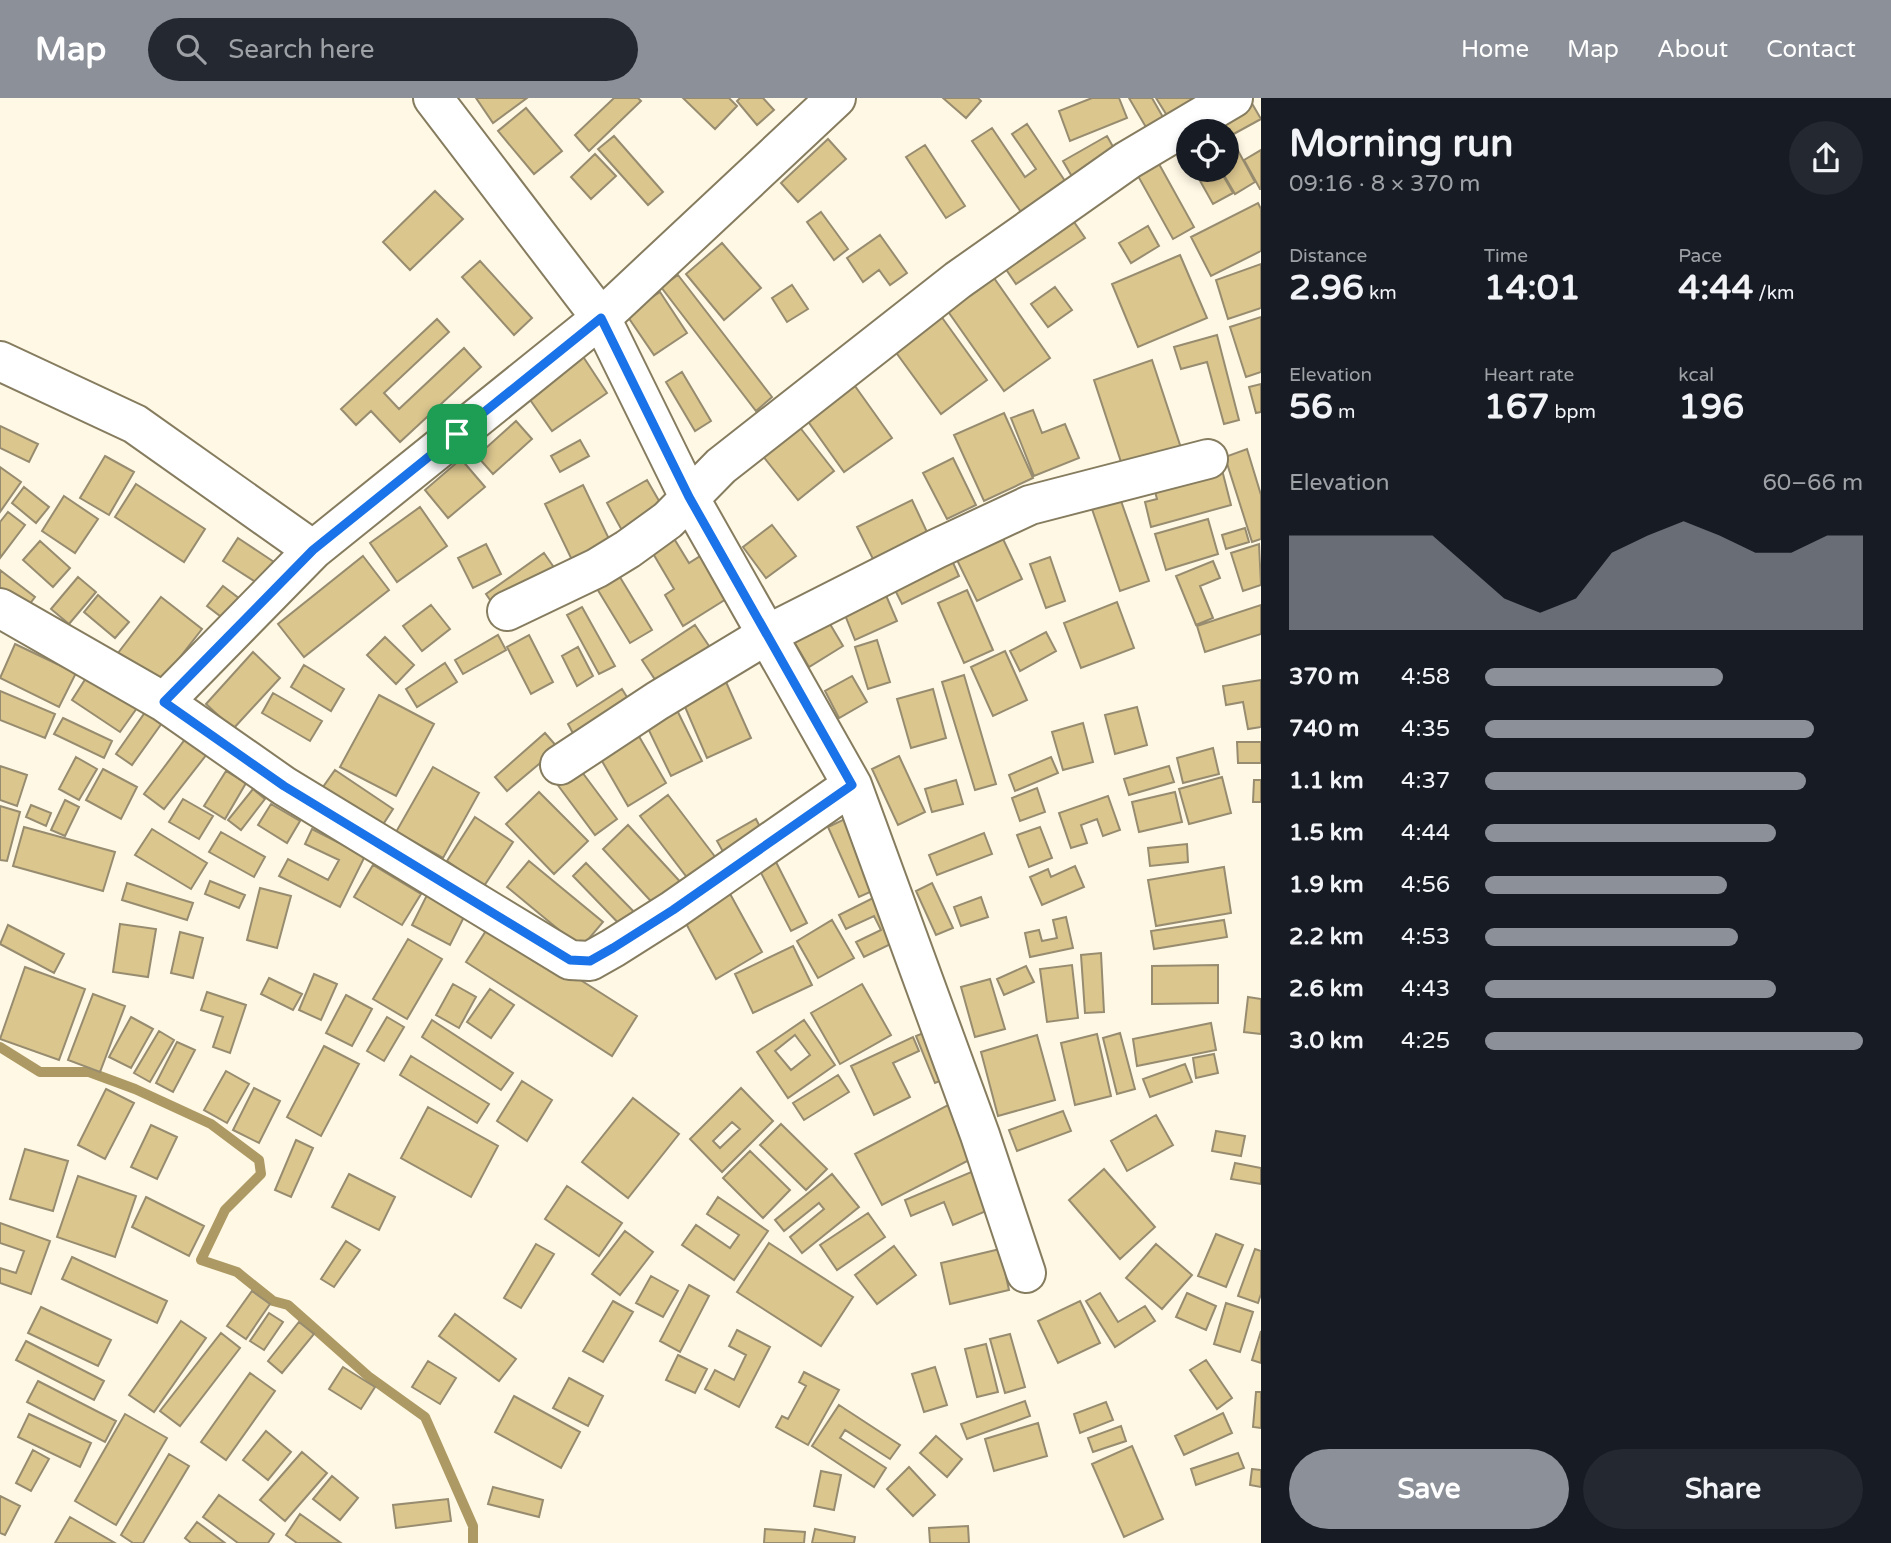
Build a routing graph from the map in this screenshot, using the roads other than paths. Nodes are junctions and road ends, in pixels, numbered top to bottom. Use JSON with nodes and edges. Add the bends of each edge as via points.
{"nodes":[{"id":1,"x":836,"y":98,"type":"edge"},
{"id":2,"x":1233,"y":98,"type":"edge"},
{"id":3,"x":440,"y":101,"type":"edge"},
{"id":4,"x":601,"y":318,"type":"junction"},
{"id":5,"x":0,"y":361,"type":"edge"},
{"id":6,"x":1208,"y":459,"type":"dead end"},
{"id":7,"x":689,"y":497,"type":"junction"},
{"id":8,"x":313,"y":550,"type":"junction"},
{"id":9,"x":0,"y":608,"type":"edge"},
{"id":10,"x":508,"y":611,"type":"dead end"},
{"id":11,"x":768,"y":634,"type":"junction"},
{"id":12,"x":164,"y":702,"type":"junction"},
{"id":13,"x":560,"y":765,"type":"dead end"},
{"id":14,"x":852,"y":785,"type":"junction"},
{"id":15,"x":1026,"y":1273,"type":"dead end"}],
"edges":[{"from":1,"to":4,"type":"street"},
{"from":2,"to":7,"type":"street","via":[[1128,160],[958,280],[721,466]]},
{"from":3,"to":4,"type":"street"},
{"from":4,"to":7,"type":"street"},
{"from":4,"to":8,"type":"street"},
{"from":5,"to":8,"type":"street","via":[[135,424]]},
{"from":6,"to":11,"type":"street","via":[[1030,505]]},
{"from":7,"to":10,"type":"street","via":[[668,520],[628,549]]},
{"from":7,"to":11,"type":"street"},
{"from":8,"to":12,"type":"street"},
{"from":9,"to":12,"type":"street"},
{"from":11,"to":13,"type":"street"},
{"from":11,"to":14,"type":"street"},
{"from":12,"to":14,"type":"street","via":[[284,786],[570,960],[590,961],[613,948]]},
{"from":14,"to":15,"type":"street"}]}
